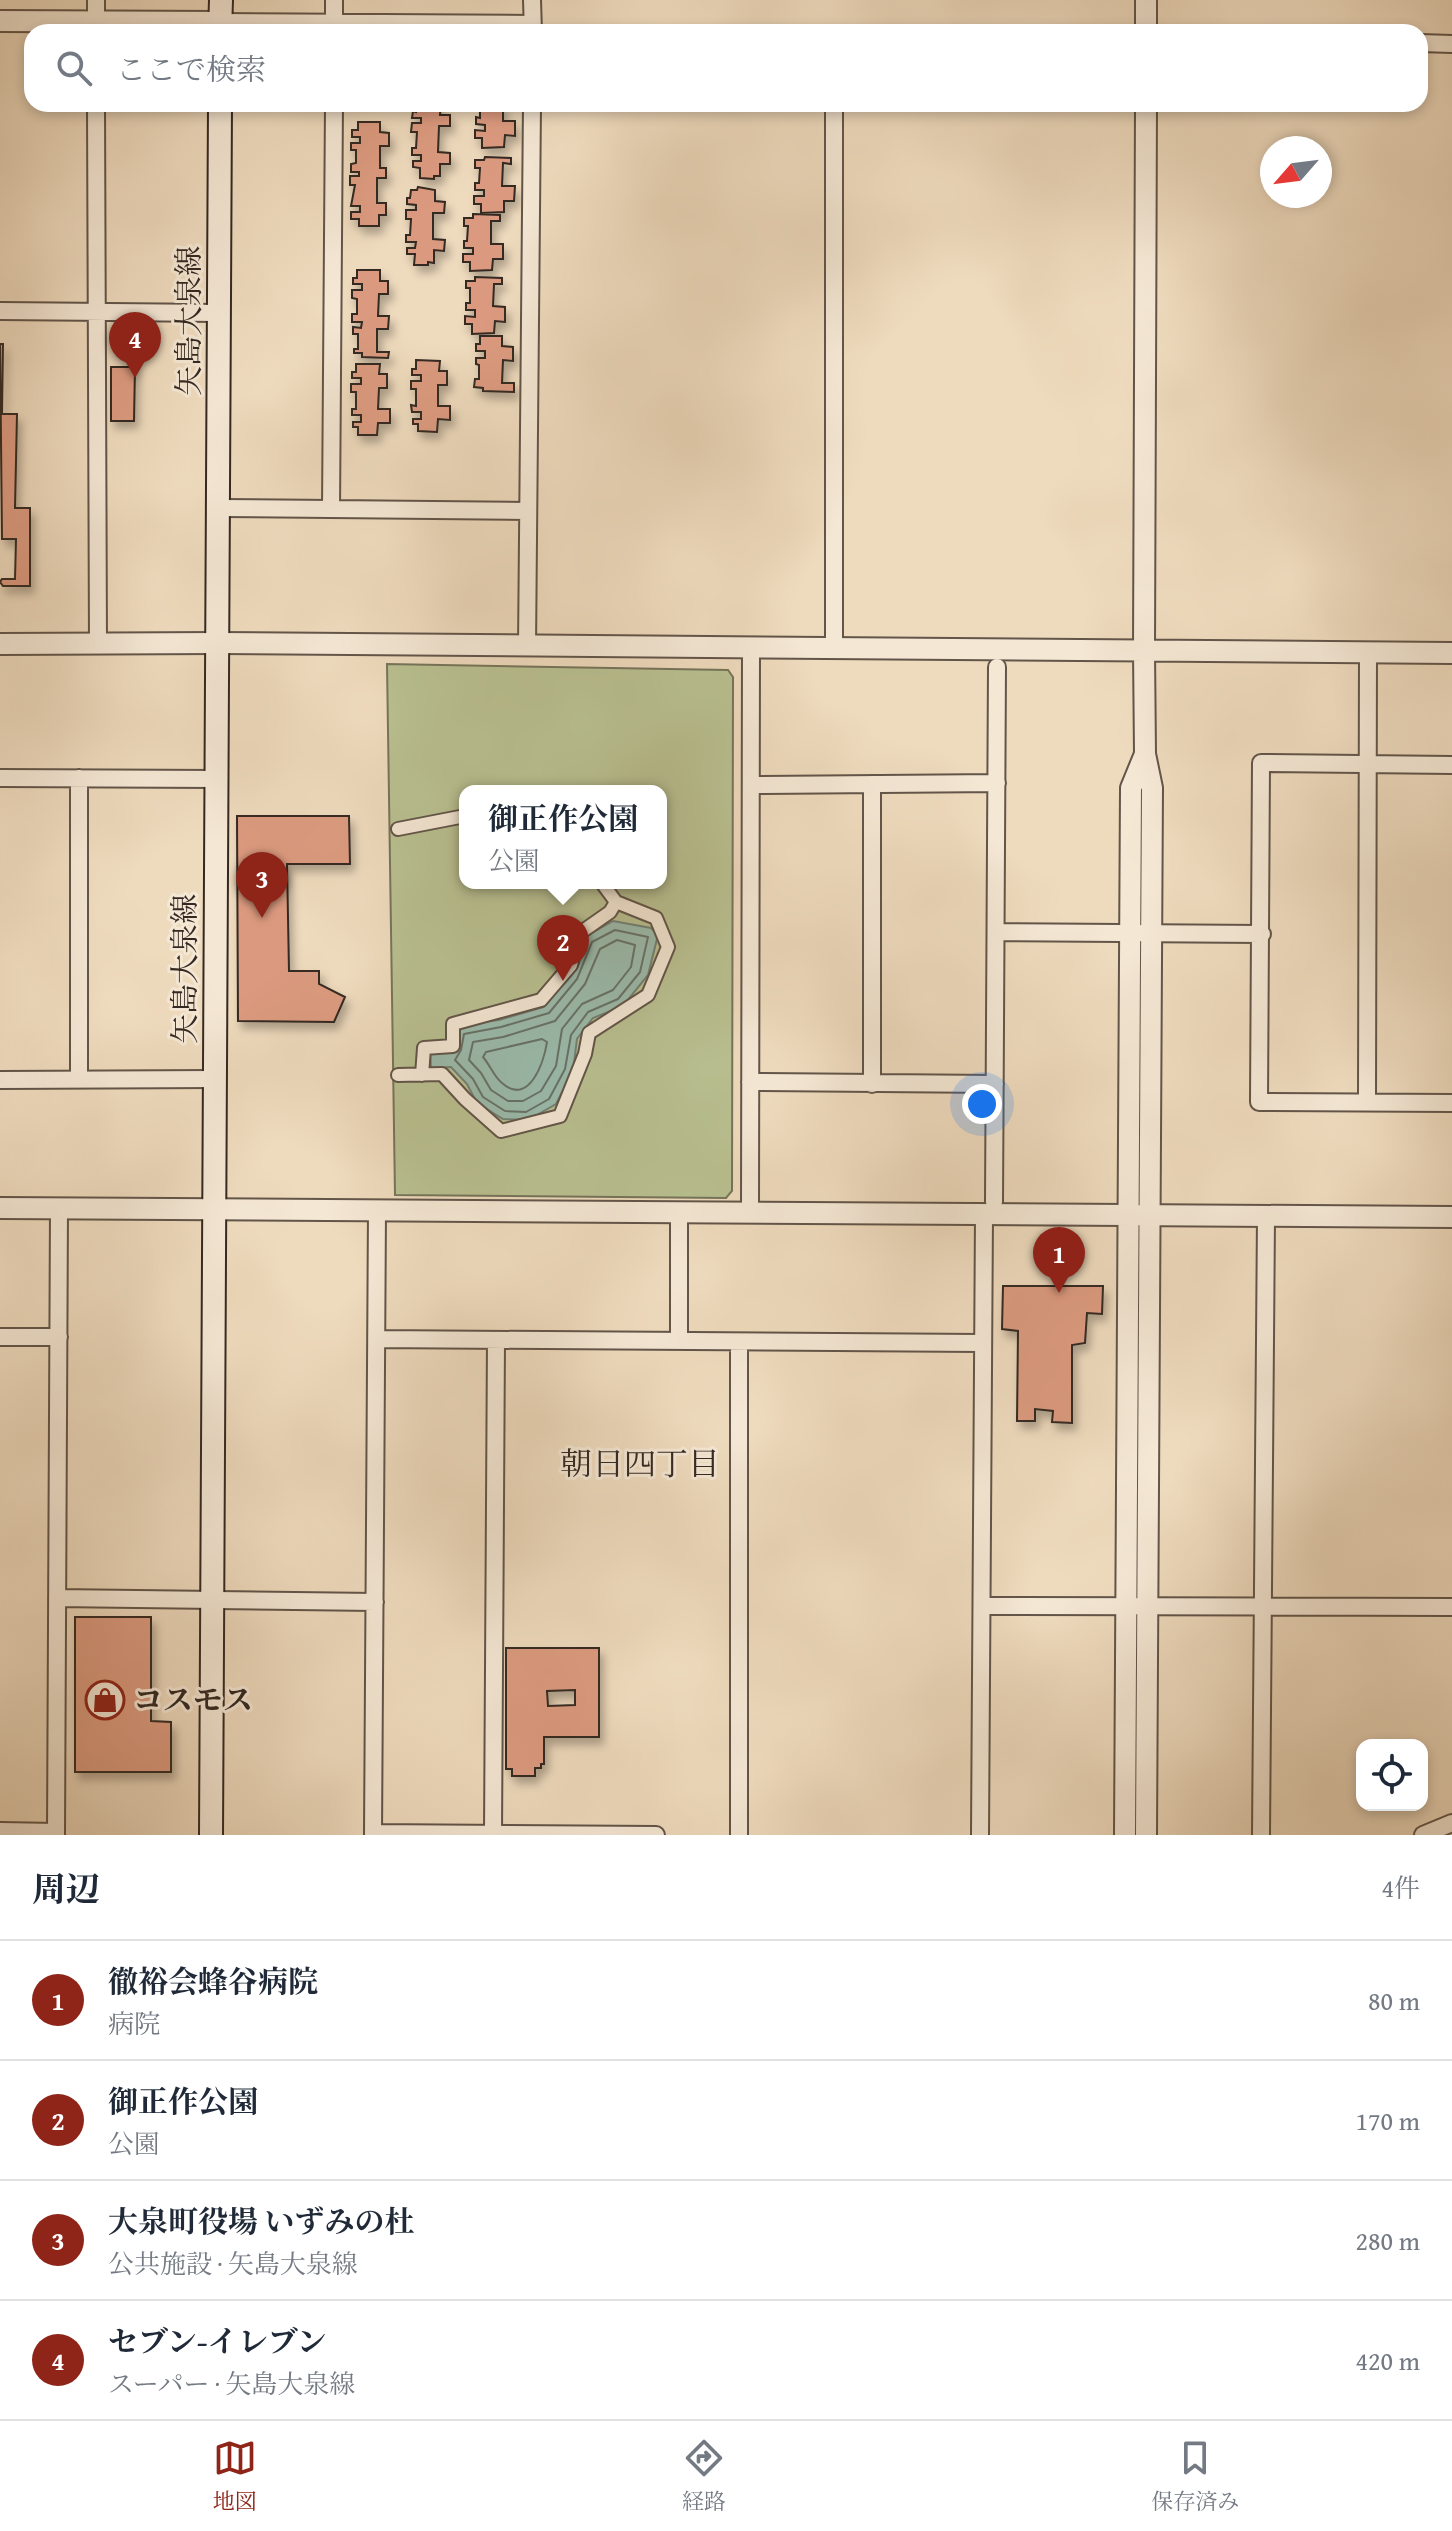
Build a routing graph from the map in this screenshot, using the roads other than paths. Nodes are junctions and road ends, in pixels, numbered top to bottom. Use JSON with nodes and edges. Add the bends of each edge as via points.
{"nodes":[{"id":1,"x":96,"y":0,"type":"edge"},
{"id":2,"x":334,"y":0,"type":"edge"},
{"id":3,"x":532,"y":0,"type":"edge"},
{"id":4,"x":1146,"y":0,"type":"edge"},
{"id":5,"x":220,"y":18,"type":"edge"},
{"id":6,"x":0,"y":21,"type":"edge"},
{"id":7,"x":48,"y":24,"type":"edge"},
{"id":8,"x":96,"y":24,"type":"edge"},
{"id":9,"x":137,"y":24,"type":"edge"},
{"id":10,"x":288,"y":24,"type":"edge"},
{"id":11,"x":334,"y":24,"type":"edge"},
{"id":12,"x":532,"y":24,"type":"edge"},
{"id":13,"x":1146,"y":24,"type":"edge"},
{"id":14,"x":1428,"y":43,"type":"edge"},
{"id":15,"x":1452,"y":44,"type":"edge"},
{"id":16,"x":96,"y":112,"type":"edge"},
{"id":17,"x":220,"y":112,"type":"edge"},
{"id":18,"x":334,"y":112,"type":"edge"},
{"id":19,"x":532,"y":112,"type":"edge"},
{"id":20,"x":834,"y":112,"type":"edge"},
{"id":21,"x":1146,"y":112,"type":"edge"},
{"id":22,"x":0,"y":311,"type":"edge"},
{"id":23,"x":95,"y":312,"type":"junction"},
{"id":24,"x":218,"y":313,"type":"junction"},
{"id":25,"x":219,"y":508,"type":"junction"},
{"id":26,"x":331,"y":509,"type":"junction"},
{"id":27,"x":527,"y":511,"type":"junction"},
{"id":28,"x":218,"y":643,"type":"junction"},
{"id":29,"x":0,"y":644,"type":"edge"},
{"id":30,"x":98,"y":645,"type":"junction"},
{"id":31,"x":527,"y":647,"type":"junction"},
{"id":32,"x":751,"y":649,"type":"junction"},
{"id":33,"x":834,"y":650,"type":"junction"},
{"id":34,"x":1144,"y":651,"type":"junction"},
{"id":35,"x":1368,"y":653,"type":"junction"},
{"id":36,"x":1452,"y":653,"type":"edge"},
{"id":37,"x":997,"y":667,"type":"dead end"},
{"id":38,"x":1145,"y":754,"type":"junction"},
{"id":39,"x":1369,"y":764,"type":"junction"},
{"id":40,"x":1452,"y":765,"type":"edge"},
{"id":41,"x":0,"y":778,"type":"edge"},
{"id":42,"x":79,"y":778,"type":"junction"},
{"id":43,"x":217,"y":779,"type":"junction"},
{"id":44,"x":997,"y":783,"type":"junction"},
{"id":45,"x":872,"y":784,"type":"junction"},
{"id":46,"x":751,"y":785,"type":"junction"},
{"id":47,"x":459,"y":817,"type":"edge"},
{"id":48,"x":398,"y":829,"type":"dead end"},
{"id":49,"x":606,"y":889,"type":"edge"},
{"id":50,"x":616,"y":902,"type":"junction"},
{"id":51,"x":996,"y":932,"type":"junction"},
{"id":52,"x":1129,"y":933,"type":"junction"},
{"id":53,"x":1151,"y":934,"type":"junction"},
{"id":54,"x":1262,"y":934,"type":"junction"},
{"id":55,"x":398,"y":1075,"type":"dead end"},
{"id":56,"x":422,"y":1075,"type":"junction"},
{"id":57,"x":79,"y":1079,"type":"junction"},
{"id":58,"x":215,"y":1079,"type":"junction"},
{"id":59,"x":0,"y":1080,"type":"edge"},
{"id":60,"x":750,"y":1082,"type":"junction"},
{"id":61,"x":872,"y":1084,"type":"junction"},
{"id":62,"x":995,"y":1084,"type":"junction"},
{"id":63,"x":1367,"y":1102,"type":"junction"},
{"id":64,"x":1452,"y":1103,"type":"edge"},
{"id":65,"x":0,"y":1208,"type":"edge"},
{"id":66,"x":59,"y":1208,"type":"junction"},
{"id":67,"x":989,"y":1208,"type":"junction"},
{"id":68,"x":214,"y":1210,"type":"junction"},
{"id":69,"x":377,"y":1211,"type":"junction"},
{"id":70,"x":679,"y":1213,"type":"junction"},
{"id":71,"x":750,"y":1213,"type":"junction"},
{"id":72,"x":1128,"y":1215,"type":"junction"},
{"id":73,"x":1149,"y":1215,"type":"junction"},
{"id":74,"x":1266,"y":1216,"type":"junction"},
{"id":75,"x":1452,"y":1217,"type":"edge"},
{"id":76,"x":0,"y":1337,"type":"edge"},
{"id":77,"x":59,"y":1337,"type":"junction"},
{"id":78,"x":377,"y":1339,"type":"junction"},
{"id":79,"x":496,"y":1340,"type":"junction"},
{"id":80,"x":679,"y":1341,"type":"junction"},
{"id":81,"x":739,"y":1342,"type":"junction"},
{"id":82,"x":981,"y":1343,"type":"junction"},
{"id":83,"x":57,"y":1598,"type":"junction"},
{"id":84,"x":212,"y":1601,"type":"junction"},
{"id":85,"x":375,"y":1602,"type":"junction"},
{"id":86,"x":983,"y":1606,"type":"junction"},
{"id":87,"x":1126,"y":1607,"type":"junction"},
{"id":88,"x":1263,"y":1607,"type":"junction"},
{"id":89,"x":1452,"y":1607,"type":"edge"},
{"id":90,"x":1147,"y":1608,"type":"junction"},
{"id":91,"x":1452,"y":1823,"type":"edge"},
{"id":92,"x":0,"y":1831,"type":"edge"},
{"id":93,"x":56,"y":1833,"type":"edge"},
{"id":94,"x":373,"y":1834,"type":"edge"},
{"id":95,"x":493,"y":1834,"type":"edge"},
{"id":96,"x":211,"y":1835,"type":"edge"},
{"id":97,"x":656,"y":1835,"type":"edge"},
{"id":98,"x":739,"y":1835,"type":"edge"},
{"id":99,"x":980,"y":1835,"type":"edge"},
{"id":100,"x":1125,"y":1835,"type":"edge"},
{"id":101,"x":1146,"y":1835,"type":"edge"},
{"id":102,"x":1261,"y":1835,"type":"edge"},
{"id":103,"x":1423,"y":1835,"type":"edge"}],
"edges":[{"from":1,"to":8,"type":"street"},
{"from":2,"to":11,"type":"street"},
{"from":3,"to":12,"type":"street"},
{"from":4,"to":13,"type":"street"},
{"from":5,"to":9,"type":"street"},
{"from":5,"to":10,"type":"street"},
{"from":6,"to":7,"type":"street"},
{"from":14,"to":15,"type":"street"},
{"from":16,"to":23,"type":"street"},
{"from":17,"to":24,"type":"main road","name":"矢島大泉線"},
{"from":18,"to":26,"type":"street"},
{"from":19,"to":27,"type":"street"},
{"from":20,"to":33,"type":"street"},
{"from":21,"to":34,"type":"street"},
{"from":22,"to":23,"type":"street"},
{"from":23,"to":24,"type":"street"},
{"from":23,"to":30,"type":"street"},
{"from":24,"to":25,"type":"main road","name":"矢島大泉線"},
{"from":25,"to":26,"type":"street"},
{"from":25,"to":28,"type":"main road","name":"矢島大泉線"},
{"from":26,"to":27,"type":"street"},
{"from":27,"to":31,"type":"street"},
{"from":28,"to":30,"type":"street"},
{"from":28,"to":31,"type":"street"},
{"from":28,"to":43,"type":"main road","name":"矢島大泉線"},
{"from":29,"to":30,"type":"street"},
{"from":31,"to":32,"type":"street"},
{"from":32,"to":33,"type":"street"},
{"from":32,"to":46,"type":"street"},
{"from":33,"to":34,"type":"street"},
{"from":34,"to":35,"type":"street"},
{"from":34,"to":38,"type":"street"},
{"from":35,"to":36,"type":"street"},
{"from":35,"to":39,"type":"street"},
{"from":37,"to":44,"type":"street"},
{"from":38,"to":52,"type":"street","via":[[1131,788]]},
{"from":38,"to":53,"type":"street","via":[[1152,788]]},
{"from":39,"to":40,"type":"street"},
{"from":39,"to":54,"type":"street","via":[[1261,763]]},
{"from":39,"to":63,"type":"street"},
{"from":41,"to":42,"type":"street"},
{"from":42,"to":43,"type":"street"},
{"from":42,"to":57,"type":"street"},
{"from":43,"to":58,"type":"main road","name":"矢島大泉線"},
{"from":44,"to":45,"type":"street"},
{"from":44,"to":51,"type":"street"},
{"from":45,"to":46,"type":"street"},
{"from":45,"to":61,"type":"street"},
{"from":46,"to":60,"type":"street"},
{"from":47,"to":48,"type":"street"},
{"from":49,"to":50,"type":"street"},
{"from":50,"to":56,"type":"street","via":[[580,933],[571,965],[541,1000],[453,1024],[453,1046],[424,1048]]},
{"from":50,"to":56,"type":"street","via":[[656,918],[668,947],[648,995],[589,1033],[560,1116],[501,1131],[442,1074]]},
{"from":51,"to":52,"type":"street"},
{"from":51,"to":62,"type":"street"},
{"from":52,"to":53,"type":"street"},
{"from":52,"to":72,"type":"street"},
{"from":53,"to":54,"type":"street"},
{"from":53,"to":73,"type":"street"},
{"from":54,"to":63,"type":"street","via":[[1259,1102]]},
{"from":55,"to":56,"type":"street"},
{"from":57,"to":58,"type":"street"},
{"from":57,"to":59,"type":"street"},
{"from":58,"to":68,"type":"main road","name":"矢島大泉線"},
{"from":60,"to":61,"type":"street"},
{"from":60,"to":71,"type":"street"},
{"from":61,"to":62,"type":"street"},
{"from":62,"to":67,"type":"street"},
{"from":63,"to":64,"type":"street"},
{"from":65,"to":66,"type":"street"},
{"from":66,"to":68,"type":"street"},
{"from":66,"to":77,"type":"street"},
{"from":67,"to":71,"type":"street"},
{"from":67,"to":72,"type":"street"},
{"from":67,"to":82,"type":"street"},
{"from":68,"to":69,"type":"street"},
{"from":68,"to":84,"type":"main road","name":"矢島大泉線"},
{"from":69,"to":70,"type":"street"},
{"from":69,"to":78,"type":"street"},
{"from":70,"to":71,"type":"street"},
{"from":70,"to":80,"type":"street"},
{"from":72,"to":73,"type":"street"},
{"from":72,"to":87,"type":"street"},
{"from":73,"to":74,"type":"street"},
{"from":73,"to":90,"type":"street"},
{"from":74,"to":75,"type":"street"},
{"from":74,"to":88,"type":"street"},
{"from":76,"to":77,"type":"street"},
{"from":77,"to":83,"type":"street"},
{"from":78,"to":79,"type":"street"},
{"from":78,"to":85,"type":"street"},
{"from":79,"to":80,"type":"street"},
{"from":79,"to":95,"type":"street"},
{"from":80,"to":81,"type":"street"},
{"from":81,"to":82,"type":"street"},
{"from":81,"to":98,"type":"street"},
{"from":82,"to":86,"type":"street"},
{"from":83,"to":84,"type":"street"},
{"from":83,"to":93,"type":"street"},
{"from":84,"to":85,"type":"street"},
{"from":84,"to":96,"type":"main road","name":"矢島大泉線"},
{"from":85,"to":94,"type":"street"},
{"from":86,"to":87,"type":"street"},
{"from":86,"to":99,"type":"street"},
{"from":87,"to":90,"type":"street"},
{"from":87,"to":100,"type":"street"},
{"from":88,"to":89,"type":"street"},
{"from":88,"to":90,"type":"street"},
{"from":88,"to":102,"type":"street"},
{"from":90,"to":101,"type":"street"},
{"from":91,"to":103,"type":"street"},
{"from":92,"to":93,"type":"street"},
{"from":94,"to":95,"type":"street"},
{"from":95,"to":97,"type":"street"}]}
